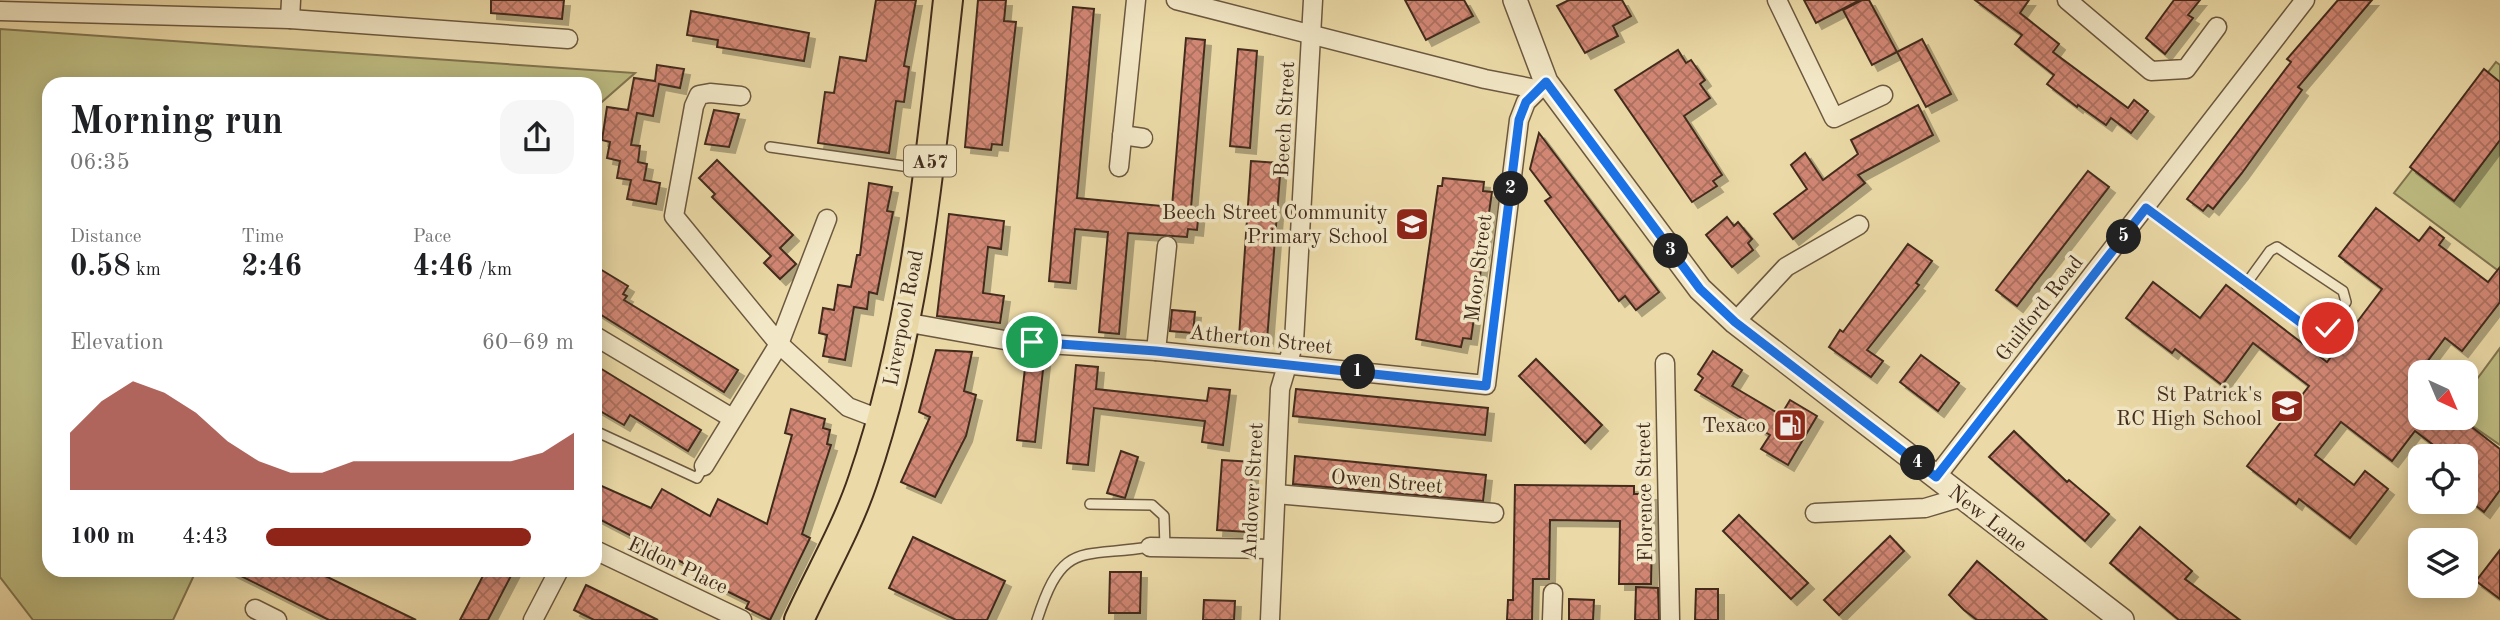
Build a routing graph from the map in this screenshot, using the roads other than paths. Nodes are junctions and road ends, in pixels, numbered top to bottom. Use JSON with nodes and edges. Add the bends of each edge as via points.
{"nodes":[{"id":1,"x":291,"y":0,"type":"edge"},
{"id":2,"x":948,"y":0,"type":"edge"},
{"id":3,"x":1136,"y":0,"type":"edge"},
{"id":4,"x":1176,"y":0,"type":"edge"},
{"id":5,"x":1313,"y":0,"type":"edge"},
{"id":6,"x":1777,"y":0,"type":"edge"},
{"id":7,"x":2067,"y":0,"type":"edge"},
{"id":8,"x":2305,"y":0,"type":"edge"},
{"id":9,"x":1518,"y":1,"type":"edge"},
{"id":10,"x":0,"y":11,"type":"edge"},
{"id":11,"x":290,"y":19,"type":"junction"},
{"id":12,"x":2217,"y":27,"type":"dead end"},
{"id":13,"x":1312,"y":34,"type":"junction"},
{"id":14,"x":568,"y":39,"type":"dead end"},
{"id":15,"x":1541,"y":86,"type":"junction"},
{"id":16,"x":1883,"y":95,"type":"dead end"},
{"id":17,"x":741,"y":96,"type":"dead end"},
{"id":18,"x":1122,"y":135,"type":"junction"},
{"id":19,"x":1143,"y":138,"type":"dead end"},
{"id":20,"x":770,"y":147,"type":"dead end"},
{"id":21,"x":1119,"y":167,"type":"dead end"},
{"id":22,"x":929,"y":169,"type":"junction"},
{"id":23,"x":2146,"y":208,"type":"junction"},
{"id":24,"x":827,"y":219,"type":"dead end"},
{"id":25,"x":1859,"y":225,"type":"dead end"},
{"id":26,"x":1167,"y":246,"type":"dead end"},
{"id":27,"x":2246,"y":284,"type":"junction"},
{"id":28,"x":904,"y":322,"type":"junction"},
{"id":29,"x":1735,"y":322,"type":"junction"},
{"id":30,"x":602,"y":340,"type":"edge"},
{"id":31,"x":1010,"y":341,"type":"dead end"},
{"id":32,"x":1032,"y":342,"type":"dead end"},
{"id":33,"x":779,"y":344,"type":"junction"},
{"id":34,"x":1156,"y":351,"type":"junction"},
{"id":35,"x":1665,"y":363,"type":"dead end"},
{"id":36,"x":1287,"y":365,"type":"junction"},
{"id":37,"x":1486,"y":386,"type":"joint"},
{"id":38,"x":732,"y":418,"type":"junction"},
{"id":39,"x":882,"y":420,"type":"junction"},
{"id":40,"x":602,"y":434,"type":"edge"},
{"id":41,"x":704,"y":466,"type":"joint"},
{"id":42,"x":1936,"y":477,"type":"junction"},
{"id":43,"x":1276,"y":494,"type":"junction"},
{"id":44,"x":1962,"y":497,"type":"junction"},
{"id":45,"x":1090,"y":504,"type":"dead end"},
{"id":46,"x":1494,"y":513,"type":"dead end"},
{"id":47,"x":1815,"y":513,"type":"dead end"},
{"id":48,"x":1158,"y":547,"type":"junction"},
{"id":49,"x":1272,"y":549,"type":"junction"},
{"id":50,"x":602,"y":554,"type":"edge"},
{"id":51,"x":555,"y":577,"type":"edge"},
{"id":52,"x":1553,"y":593,"type":"dead end"},
{"id":53,"x":255,"y":609,"type":"dead end"},
{"id":54,"x":277,"y":620,"type":"edge"},
{"id":55,"x":533,"y":620,"type":"edge"},
{"id":56,"x":742,"y":620,"type":"edge"},
{"id":57,"x":799,"y":620,"type":"edge"},
{"id":58,"x":1037,"y":620,"type":"edge"},
{"id":59,"x":1269,"y":620,"type":"edge"},
{"id":60,"x":1552,"y":620,"type":"edge"},
{"id":61,"x":1670,"y":620,"type":"edge"},
{"id":62,"x":2122,"y":620,"type":"edge"}],
"edges":[{"from":1,"to":11,"type":"street"},
{"from":2,"to":22,"type":"main road","name":"Liverpool Road","number":"A57"},
{"from":3,"to":18,"type":"street"},
{"from":4,"to":13,"type":"street"},
{"from":5,"to":13,"type":"street","name":"Beech Street"},
{"from":6,"to":16,"type":"street","via":[[1835,118]]},
{"from":7,"to":12,"type":"street","via":[[2151,71],[2186,69]]},
{"from":8,"to":23,"type":"street","name":"Guilford Road"},
{"from":9,"to":15,"type":"street","name":"New Lane"},
{"from":10,"to":11,"type":"street"},
{"from":11,"to":14,"type":"street"},
{"from":13,"to":15,"type":"street","via":[[1485,79]]},
{"from":13,"to":36,"type":"street","name":"Beech Street","via":[[1294,342]]},
{"from":15,"to":29,"type":"street","name":"New Lane","via":[[1700,289]]},
{"from":15,"to":37,"type":"street","name":"Moor Street","via":[[1519,120]]},
{"from":17,"to":33,"type":"street","via":[[699,95],[674,216]]},
{"from":18,"to":19,"type":"street"},
{"from":18,"to":21,"type":"street"},
{"from":20,"to":22,"type":"lane"},
{"from":22,"to":28,"type":"main road","name":"Liverpool Road","number":"A57"},
{"from":23,"to":27,"type":"lane"},
{"from":23,"to":42,"type":"street","name":"Guilford Road"},
{"from":24,"to":33,"type":"street"},
{"from":25,"to":29,"type":"street","via":[[1786,267]]},
{"from":26,"to":34,"type":"street"},
{"from":27,"to":27,"type":"lane","via":[[2312,331],[2322,333],[2346,302],[2343,290],[2277,247]]},
{"from":28,"to":31,"type":"street"},
{"from":28,"to":39,"type":"main road","name":"Liverpool Road","number":"A57"},
{"from":29,"to":42,"type":"street","name":"New Lane"},
{"from":30,"to":38,"type":"street"},
{"from":32,"to":34,"type":"street","name":"Atherton Street"},
{"from":33,"to":38,"type":"street"},
{"from":33,"to":39,"type":"street","via":[[848,407]]},
{"from":34,"to":36,"type":"street","name":"Atherton Street"},
{"from":35,"to":61,"type":"street","name":"Florence Street"},
{"from":36,"to":37,"type":"street","name":"Atherton Street"},
{"from":36,"to":43,"type":"street","name":"Andover Street","via":[[1280,388]]},
{"from":38,"to":41,"type":"street"},
{"from":39,"to":57,"type":"main road","name":"Liverpool Road","number":"A57","via":[[862,483]]},
{"from":40,"to":41,"type":"lane","via":[[697,478]]},
{"from":42,"to":44,"type":"street","name":"New Lane"},
{"from":43,"to":46,"type":"street","name":"Owen Street"},
{"from":43,"to":49,"type":"street","name":"Andover Street"},
{"from":44,"to":47,"type":"street","via":[[1925,508]]},
{"from":44,"to":62,"type":"street","name":"New Lane"},
{"from":45,"to":48,"type":"lane","via":[[1152,505],[1164,516]]},
{"from":48,"to":49,"type":"street"},
{"from":48,"to":58,"type":"lane","via":[[1077,555],[1050,581]]},
{"from":49,"to":59,"type":"street","name":"Andover Street"},
{"from":50,"to":56,"type":"street","name":"Eldon Place"},
{"from":51,"to":55,"type":"street"},
{"from":52,"to":60,"type":"street"},
{"from":53,"to":54,"type":"street"}]}
